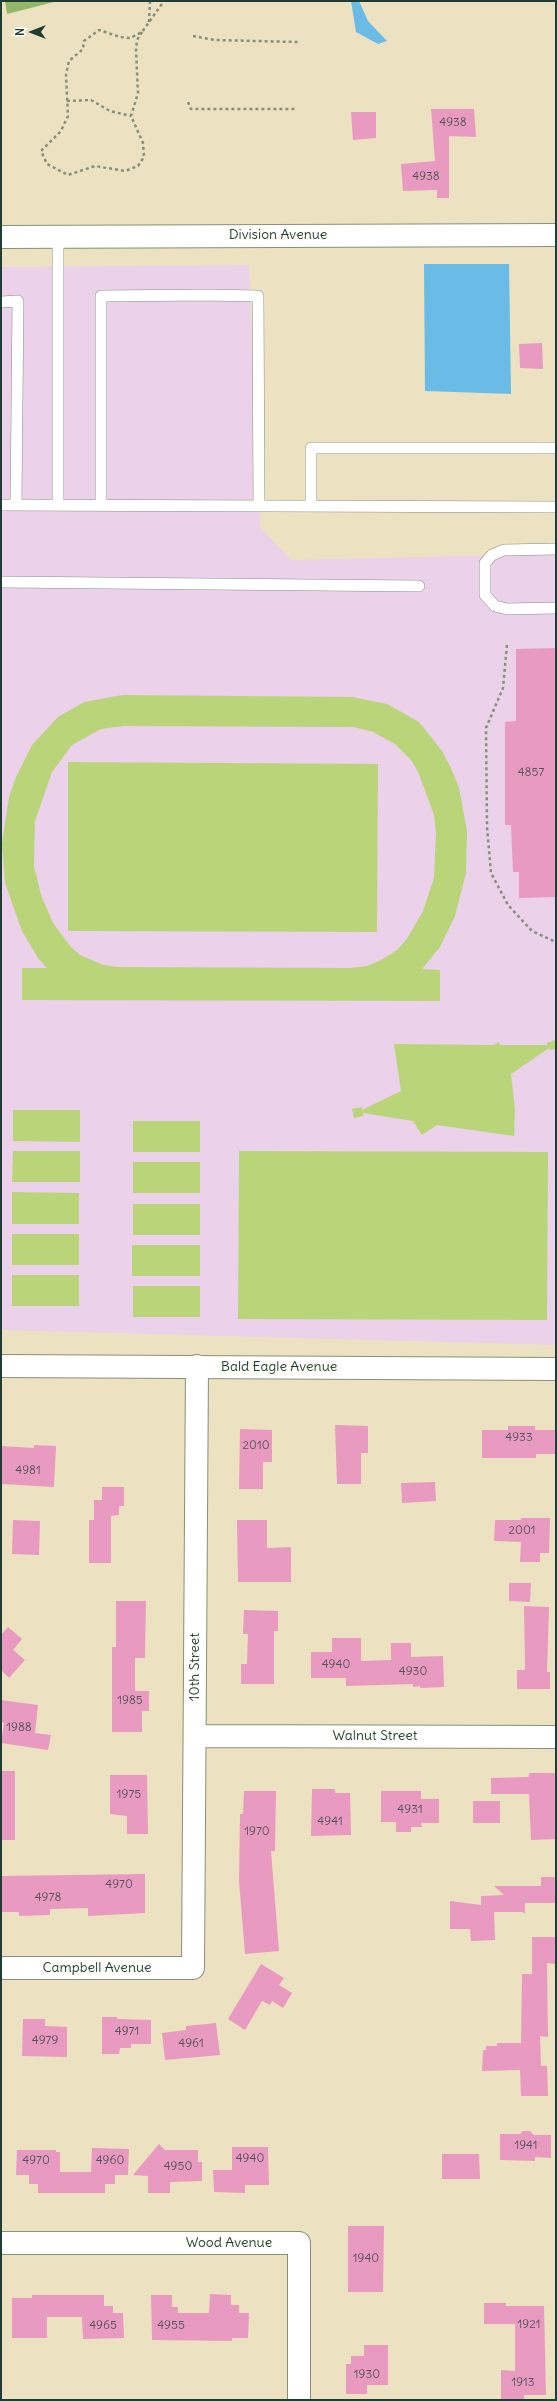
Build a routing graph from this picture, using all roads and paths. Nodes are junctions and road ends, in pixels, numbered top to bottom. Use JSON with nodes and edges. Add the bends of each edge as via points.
{"nodes":[{"id":1,"x":150,"y":1,"type":"edge"},
{"id":2,"x":164,"y":1,"type":"edge"},
{"id":3,"x":149,"y":23,"type":"junction"},
{"id":4,"x":142,"y":32,"type":"junction"},
{"id":5,"x":193,"y":36,"type":"dead end"},
{"id":6,"x":298,"y":42,"type":"dead end"},
{"id":7,"x":67,"y":101,"type":"junction"},
{"id":8,"x":188,"y":102,"type":"dead end"},
{"id":9,"x":296,"y":109,"type":"dead end"},
{"id":10,"x":131,"y":116,"type":"junction"},
{"id":11,"x":556,"y":235,"type":"edge"},
{"id":12,"x":58,"y":236,"type":"junction"},
{"id":13,"x":1,"y":237,"type":"edge"},
{"id":14,"x":1,"y":302,"type":"edge"},
{"id":15,"x":556,"y":448,"type":"edge"},
{"id":16,"x":1,"y":505,"type":"edge"},
{"id":17,"x":16,"y":505,"type":"junction"},
{"id":18,"x":58,"y":505,"type":"junction"},
{"id":19,"x":101,"y":505,"type":"junction"},
{"id":20,"x":259,"y":506,"type":"junction"},
{"id":21,"x":311,"y":506,"type":"junction"},
{"id":22,"x":556,"y":507,"type":"edge"},
{"id":23,"x":556,"y":549,"type":"edge"},
{"id":24,"x":1,"y":582,"type":"edge"},
{"id":25,"x":418,"y":586,"type":"dead end"},
{"id":26,"x":556,"y":608,"type":"edge"},
{"id":27,"x":507,"y":645,"type":"dead end"},
{"id":28,"x":556,"y":942,"type":"edge"},
{"id":29,"x":1,"y":1366,"type":"edge"},
{"id":30,"x":197,"y":1366,"type":"junction"},
{"id":31,"x":556,"y":1369,"type":"edge"},
{"id":32,"x":195,"y":1736,"type":"junction"},
{"id":33,"x":556,"y":1737,"type":"edge"},
{"id":34,"x":1,"y":1968,"type":"edge"},
{"id":35,"x":193,"y":1968,"type":"joint"},
{"id":36,"x":1,"y":2243,"type":"edge"},
{"id":37,"x":299,"y":2400,"type":"edge"}],
"edges":[{"from":1,"to":3,"type":"path"},
{"from":2,"to":3,"type":"path"},
{"from":3,"to":4,"type":"path"},
{"from":4,"to":7,"type":"path","via":[[130,38],[99,30],[89,36],[84,41],[83,49],[69,61],[66,76]]},
{"from":4,"to":10,"type":"path","via":[[137,40],[136,50],[138,93]]},
{"from":5,"to":6,"type":"path","via":[[215,40]]},
{"from":7,"to":10,"type":"path","via":[[91,100],[110,111]]},
{"from":7,"to":10,"type":"path","via":[[68,116],[61,131],[41,151],[47,164],[68,174],[95,166],[125,171],[138,166],[144,157],[143,143]]},
{"from":8,"to":9,"type":"path","via":[[191,109]]},
{"from":11,"to":12,"type":"street","name":"Division Avenue"},
{"from":12,"to":13,"type":"street","name":"Division Avenue"},
{"from":12,"to":18,"type":"lane"},
{"from":14,"to":17,"type":"lane","via":[[18,302]]},
{"from":15,"to":21,"type":"lane","via":[[311,448]]},
{"from":16,"to":17,"type":"lane"},
{"from":17,"to":18,"type":"lane"},
{"from":18,"to":19,"type":"lane"},
{"from":19,"to":20,"type":"lane"},
{"from":19,"to":20,"type":"lane","via":[[101,296],[258,296]]},
{"from":20,"to":21,"type":"lane"},
{"from":21,"to":22,"type":"lane"},
{"from":23,"to":26,"type":"lane","via":[[504,550],[492,555],[485,563],[486,595],[496,606],[507,609]]},
{"from":24,"to":25,"type":"lane"},
{"from":27,"to":28,"type":"path","via":[[503,688],[486,728],[487,827],[491,873],[508,905],[532,932]]},
{"from":29,"to":30,"type":"street","name":"Bald Eagle Avenue"},
{"from":30,"to":31,"type":"street","name":"Bald Eagle Avenue"},
{"from":30,"to":32,"type":"street","name":"10th Street"},
{"from":32,"to":33,"type":"street","name":"Walnut Street"},
{"from":32,"to":35,"type":"street","name":"10th Street"},
{"from":34,"to":35,"type":"street","name":"Campbell Avenue"},
{"from":36,"to":37,"type":"street","name":"Wood Avenue","via":[[299,2243]]}]}
